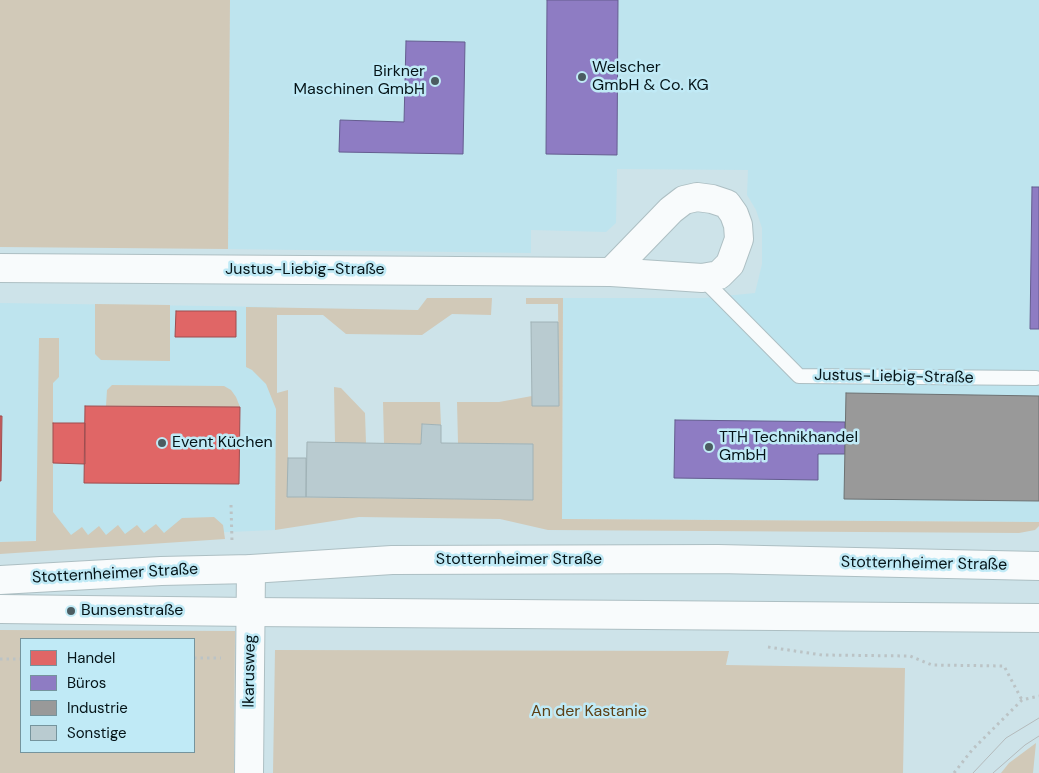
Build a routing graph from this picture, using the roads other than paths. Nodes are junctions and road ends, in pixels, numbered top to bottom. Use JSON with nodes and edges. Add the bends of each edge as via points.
{"nodes":[{"id":1,"x":0,"y":268,"type":"edge"},
{"id":2,"x":611,"y":272,"type":"junction"},
{"id":3,"x":702,"y":278,"type":"junction"},
{"id":4,"x":1036,"y":378,"type":"dead end"},
{"id":5,"x":1039,"y":566,"type":"edge"},
{"id":6,"x":251,"y":569,"type":"junction"},
{"id":7,"x":0,"y":580,"type":"edge"},
{"id":8,"x":0,"y":609,"type":"edge"},
{"id":9,"x":251,"y":612,"type":"junction"},
{"id":10,"x":1039,"y":618,"type":"edge"},
{"id":11,"x":249,"y":773,"type":"edge"}],
"edges":[{"from":1,"to":2,"type":"main road","name":"Justus-Liebig-Straße"},
{"from":2,"to":3,"type":"main road","name":"Justus-Liebig-Straße"},
{"from":2,"to":3,"type":"main road","name":"Justus-Liebig-Straße","via":[[684,200],[712,198],[727,204],[734,214],[739,238],[730,264],[719,274]]},
{"from":3,"to":4,"type":"lane","name":"Justus-Liebig-Straße","via":[[799,376]]},
{"from":5,"to":6,"type":"main road","name":"Stotternheimer Straße","via":[[564,559],[392,560]]},
{"from":6,"to":7,"type":"main road","name":"Stotternheimer Straße"},
{"from":6,"to":9,"type":"main road","name":"Ikarusweg"},
{"from":8,"to":9,"type":"main road","name":"Stotternheimer Straße"},
{"from":9,"to":10,"type":"main road","name":"Stotternheimer Straße"},
{"from":9,"to":11,"type":"main road","name":"Ikarusweg"}]}
